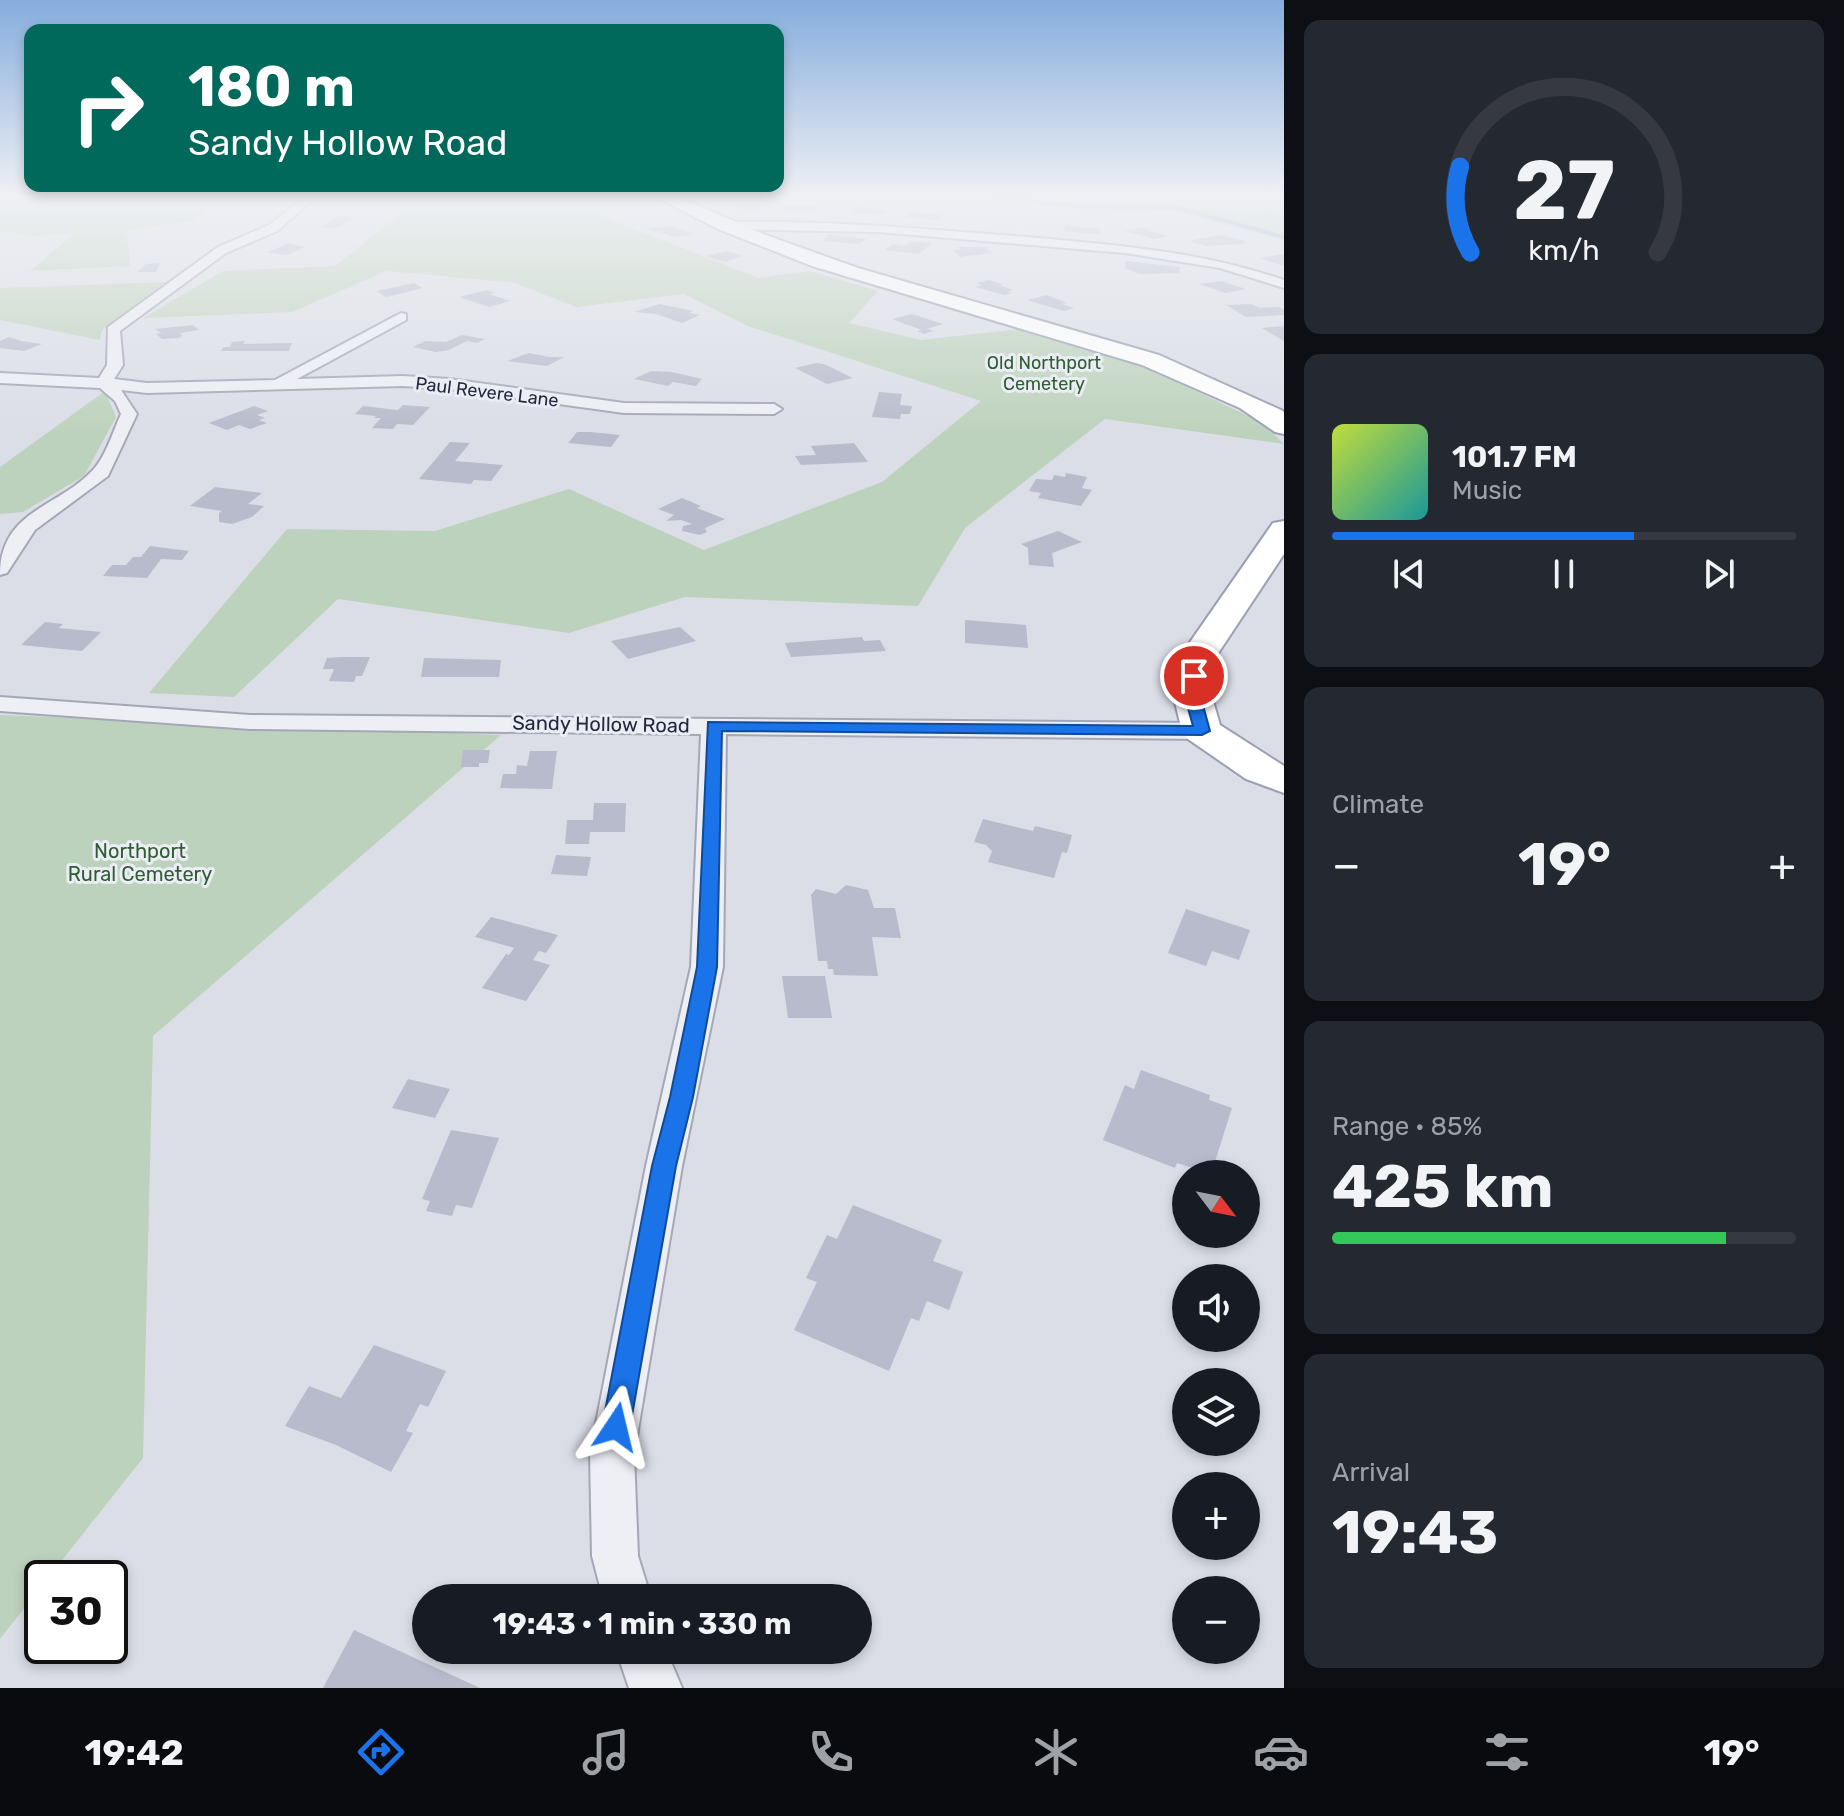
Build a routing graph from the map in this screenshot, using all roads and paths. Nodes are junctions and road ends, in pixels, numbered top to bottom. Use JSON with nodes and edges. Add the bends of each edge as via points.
{"nodes":[{"id":1,"x":187,"y":276,"type":"edge"},
{"id":2,"x":858,"y":276,"type":"edge"},
{"id":3,"x":1257,"y":276,"type":"edge"},
{"id":4,"x":1284,"y":284,"type":"edge"},
{"id":5,"x":401,"y":317,"type":"dead end"},
{"id":6,"x":0,"y":378,"type":"edge"},
{"id":7,"x":104,"y":383,"type":"junction"},
{"id":8,"x":274,"y":385,"type":"junction"},
{"id":9,"x":774,"y":409,"type":"dead end"},
{"id":10,"x":1284,"y":426,"type":"edge"},
{"id":11,"x":1284,"y":530,"type":"edge"},
{"id":12,"x":0,"y":569,"type":"edge"},
{"id":13,"x":0,"y":704,"type":"edge"},
{"id":14,"x":714,"y":726,"type":"junction"},
{"id":15,"x":1202,"y":731,"type":"junction"},
{"id":16,"x":1284,"y":781,"type":"edge"},
{"id":17,"x":623,"y":1584,"type":"edge"},
{"id":18,"x":645,"y":1664,"type":"edge"},
{"id":19,"x":657,"y":1688,"type":"edge"}],
"edges":[{"from":1,"to":7,"type":"street","via":[[113,330],[115,365]]},
{"from":2,"to":10,"type":"main road","via":[[1124,348],[1186,372]]},
{"from":3,"to":4,"type":"street"},
{"from":5,"to":8,"type":"street"},
{"from":6,"to":7,"type":"street","name":"Paul Revere Lane"},
{"from":7,"to":8,"type":"street","name":"Paul Revere Lane","via":[[147,388]]},
{"from":7,"to":12,"type":"street","via":[[129,414],[102,472],[27,526]]},
{"from":8,"to":9,"type":"street","name":"Paul Revere Lane","via":[[403,381],[624,408]]},
{"from":11,"to":15,"type":"main road","via":[[1197,658],[1192,694]]},
{"from":13,"to":14,"type":"street","name":"Sandy Hollow Road","via":[[250,722]]},
{"from":14,"to":15,"type":"street","name":"Sandy Hollow Road"},
{"from":14,"to":17,"type":"street","via":[[707,967],[664,1166],[612,1454],[615,1556]]},
{"from":15,"to":16,"type":"main road"},
{"from":18,"to":19,"type":"street"}]}
